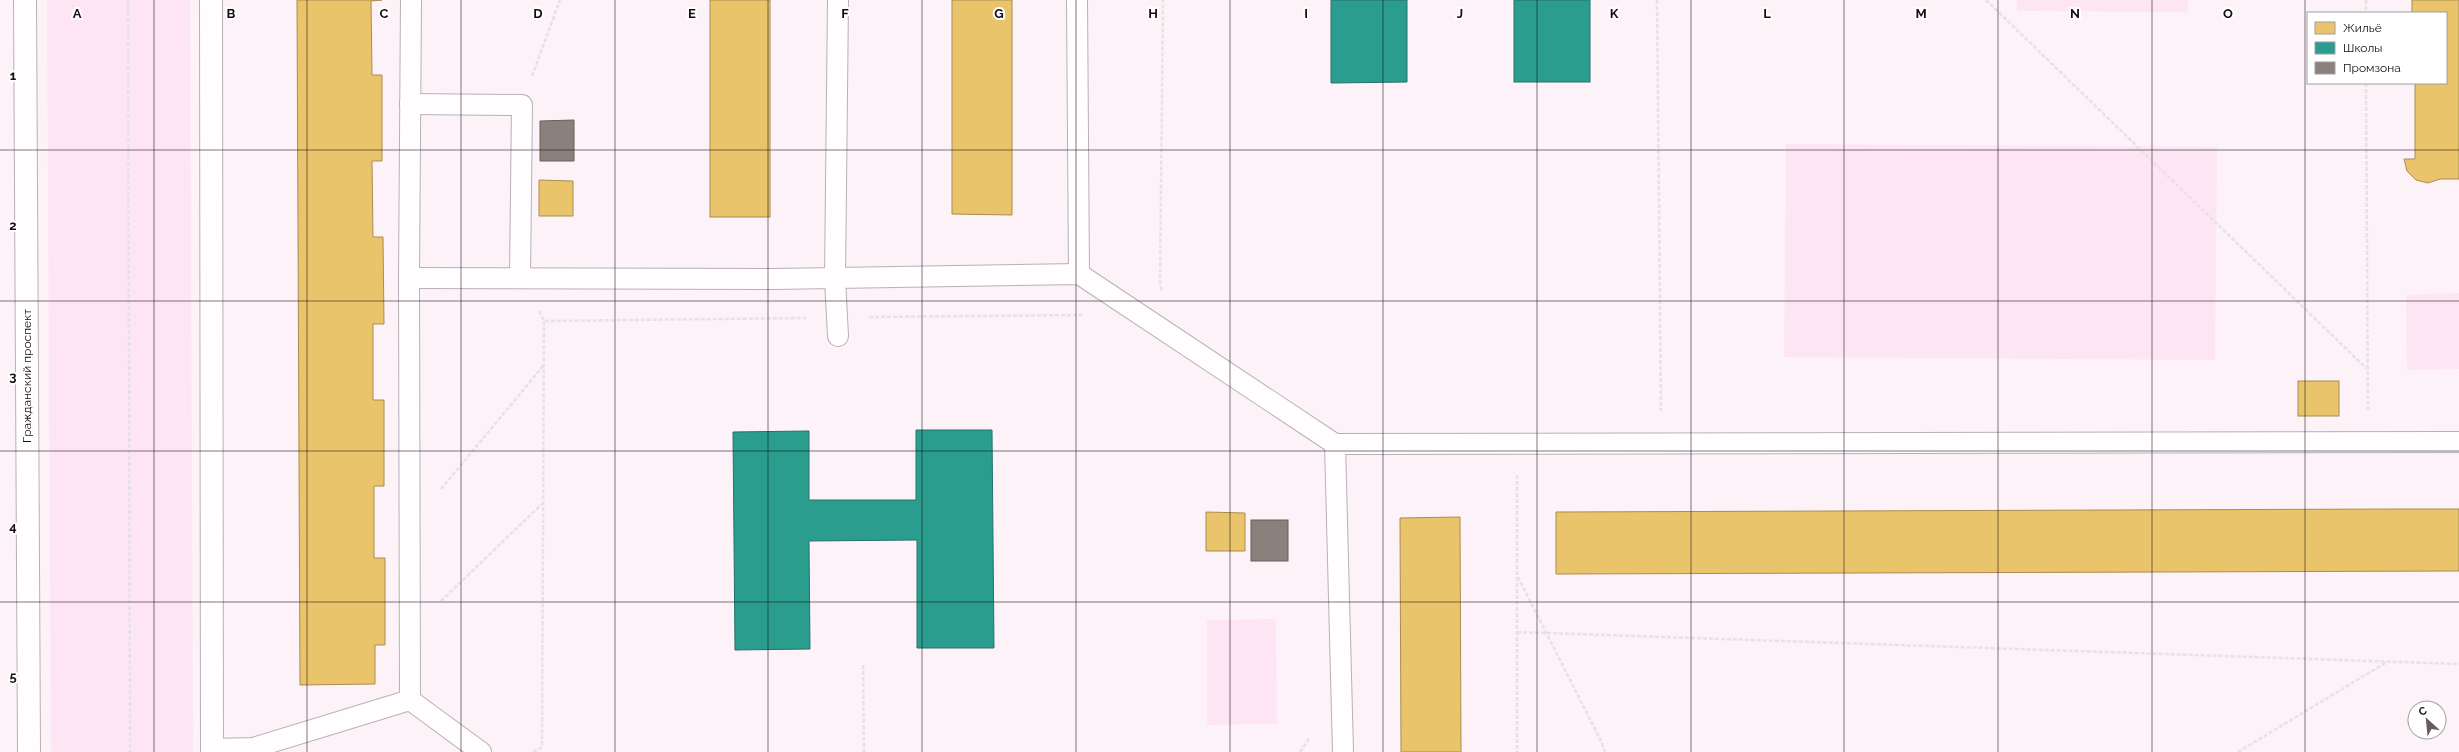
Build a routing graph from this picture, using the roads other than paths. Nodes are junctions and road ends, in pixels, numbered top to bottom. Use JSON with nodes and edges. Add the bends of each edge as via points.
{"nodes":[{"id":1,"x":25,"y":0,"type":"edge"},
{"id":2,"x":211,"y":0,"type":"edge"},
{"id":3,"x":411,"y":0,"type":"edge"},
{"id":4,"x":838,"y":0,"type":"edge"},
{"id":5,"x":1077,"y":0,"type":"edge"},
{"id":6,"x":410,"y":104,"type":"junction"},
{"id":7,"x":1079,"y":274,"type":"junction"},
{"id":8,"x":409,"y":278,"type":"junction"},
{"id":9,"x":520,"y":278,"type":"junction"},
{"id":10,"x":836,"y":278,"type":"junction"},
{"id":11,"x":838,"y":336,"type":"dead end"},
{"id":12,"x":2459,"y":442,"type":"edge"},
{"id":13,"x":1335,"y":444,"type":"junction"},
{"id":14,"x":410,"y":700,"type":"junction"},
{"id":15,"x":212,"y":750,"type":"edge"},
{"id":16,"x":29,"y":752,"type":"edge"},
{"id":17,"x":480,"y":752,"type":"edge"},
{"id":18,"x":1343,"y":752,"type":"edge"}],
"edges":[{"from":1,"to":16,"type":"main road","name":"Гражданский проспект"},
{"from":2,"to":15,"type":"main road"},
{"from":3,"to":6,"type":"lane"},
{"from":4,"to":10,"type":"lane"},
{"from":5,"to":7,"type":"lane"},
{"from":6,"to":8,"type":"lane"},
{"from":6,"to":9,"type":"lane","via":[[522,104]]},
{"from":7,"to":10,"type":"lane"},
{"from":7,"to":13,"type":"lane"},
{"from":8,"to":9,"type":"lane"},
{"from":8,"to":14,"type":"lane"},
{"from":9,"to":10,"type":"lane"},
{"from":10,"to":11,"type":"lane"},
{"from":12,"to":13,"type":"lane"},
{"from":13,"to":18,"type":"lane"},
{"from":14,"to":15,"type":"lane","via":[[253,748]]},
{"from":14,"to":17,"type":"lane"}]}
